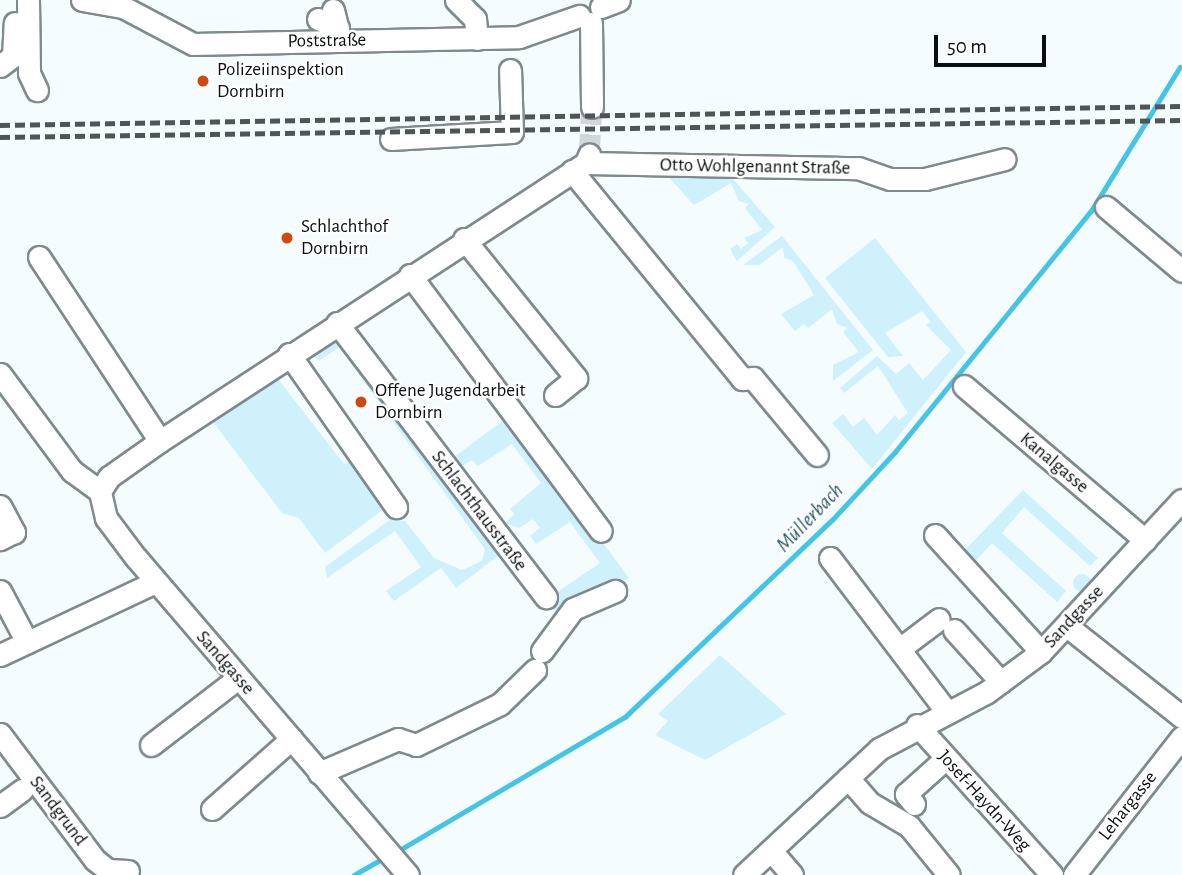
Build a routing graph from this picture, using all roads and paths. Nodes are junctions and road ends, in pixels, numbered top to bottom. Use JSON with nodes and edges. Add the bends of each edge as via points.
{"nodes":[{"id":1,"x":14,"y":0,"type":"edge"},
{"id":2,"x":28,"y":0,"type":"edge"},
{"id":3,"x":82,"y":0,"type":"edge"},
{"id":4,"x":456,"y":0,"type":"edge"},
{"id":5,"x":590,"y":6,"type":"edge"},
{"id":6,"x":142,"y":7,"type":"edge"},
{"id":7,"x":477,"y":39,"type":"junction"},
{"id":8,"x":1,"y":66,"type":"edge"},
{"id":9,"x":510,"y":70,"type":"dead end"},
{"id":10,"x":37,"y":90,"type":"dead end"},
{"id":11,"x":592,"y":107,"type":"tunnel mouth"},
{"id":12,"x":391,"y":139,"type":"dead end"},
{"id":13,"x":1004,"y":159,"type":"dead end"},
{"id":14,"x":582,"y":163,"type":"junction"},
{"id":15,"x":1106,"y":207,"type":"dead end"},
{"id":16,"x":464,"y":239,"type":"junction"},
{"id":17,"x":39,"y":257,"type":"dead end"},
{"id":18,"x":1182,"y":271,"type":"edge"},
{"id":19,"x":410,"y":275,"type":"junction"},
{"id":20,"x":337,"y":323,"type":"junction"},
{"id":21,"x":289,"y":354,"type":"junction"},
{"id":22,"x":0,"y":374,"type":"edge"},
{"id":23,"x":964,"y":386,"type":"dead end"},
{"id":24,"x":555,"y":395,"type":"dead end"},
{"id":25,"x":160,"y":441,"type":"junction"},
{"id":26,"x":817,"y":455,"type":"dead end"},
{"id":27,"x":100,"y":491,"type":"junction"},
{"id":28,"x":1182,"y":500,"type":"edge"},
{"id":29,"x":0,"y":506,"type":"edge"},
{"id":30,"x":396,"y":507,"type":"dead end"},
{"id":31,"x":601,"y":531,"type":"dead end"},
{"id":32,"x":935,"y":535,"type":"dead end"},
{"id":33,"x":0,"y":539,"type":"edge"},
{"id":34,"x":1145,"y":540,"type":"junction"},
{"id":35,"x":830,"y":558,"type":"dead end"},
{"id":36,"x":155,"y":582,"type":"junction"},
{"id":37,"x":0,"y":591,"type":"edge"},
{"id":38,"x":615,"y":591,"type":"dead end"},
{"id":39,"x":546,"y":597,"type":"dead end"},
{"id":40,"x":1067,"y":626,"type":"junction"},
{"id":41,"x":27,"y":642,"type":"junction"},
{"id":42,"x":902,"y":647,"type":"junction"},
{"id":43,"x":1041,"y":652,"type":"junction"},
{"id":44,"x":0,"y":655,"type":"edge"},
{"id":45,"x":238,"y":678,"type":"junction"},
{"id":46,"x":1000,"y":682,"type":"junction"},
{"id":47,"x":946,"y":711,"type":"junction"},
{"id":48,"x":1182,"y":717,"type":"edge"},
{"id":49,"x":917,"y":725,"type":"junction"},
{"id":50,"x":0,"y":734,"type":"edge"},
{"id":51,"x":1182,"y":737,"type":"edge"},
{"id":52,"x":291,"y":738,"type":"junction"},
{"id":53,"x":151,"y":745,"type":"dead end"},
{"id":54,"x":945,"y":759,"type":"junction"},
{"id":55,"x":319,"y":773,"type":"junction"},
{"id":56,"x":848,"y":778,"type":"junction"},
{"id":57,"x":22,"y":790,"type":"dead end"},
{"id":58,"x":914,"y":804,"type":"dead end"},
{"id":59,"x":0,"y":806,"type":"edge"},
{"id":60,"x":212,"y":809,"type":"dead end"},
{"id":61,"x":773,"y":853,"type":"junction"},
{"id":62,"x":128,"y":871,"type":"dead end"},
{"id":63,"x":408,"y":875,"type":"edge"},
{"id":64,"x":744,"y":875,"type":"edge"},
{"id":65,"x":792,"y":875,"type":"edge"},
{"id":66,"x":949,"y":875,"type":"edge"},
{"id":67,"x":1052,"y":875,"type":"edge"},
{"id":68,"x":1074,"y":875,"type":"edge"}],
"edges":[{"from":1,"to":8,"type":"street","via":[[14,52]]},
{"from":2,"to":10,"type":"street","via":[[29,73]]},
{"from":3,"to":6,"type":"street","name":"Poststraße"},
{"from":4,"to":7,"type":"street","via":[[475,19]]},
{"from":5,"to":7,"type":"street","name":"Poststraße","via":[[519,37]]},
{"from":5,"to":11,"type":"street"},
{"from":6,"to":7,"type":"street","name":"Poststraße","via":[[193,44],[332,24]]},
{"from":9,"to":12,"type":"street","via":[[512,132]]},
{"from":13,"to":14,"type":"street","name":"Otto Wohlgenannt Straße","via":[[925,179],[890,178],[858,168]]},
{"from":14,"to":16,"type":"street"},
{"from":14,"to":26,"type":"street","via":[[742,379],[752,378]]},
{"from":15,"to":18,"type":"street"},
{"from":16,"to":19,"type":"street"},
{"from":16,"to":24,"type":"street","via":[[576,378]]},
{"from":17,"to":25,"type":"street"},
{"from":19,"to":20,"type":"street"},
{"from":19,"to":31,"type":"street"},
{"from":20,"to":21,"type":"street"},
{"from":20,"to":39,"type":"street","name":"Schlachthausstraße"},
{"from":21,"to":25,"type":"street"},
{"from":21,"to":30,"type":"street"},
{"from":22,"to":27,"type":"street","via":[[72,471]]},
{"from":23,"to":34,"type":"street","name":"Kanalgasse"},
{"from":25,"to":27,"type":"street","via":[[109,477]]},
{"from":27,"to":36,"type":"street","via":[[106,518]]},
{"from":28,"to":34,"type":"street","name":"Sandgasse"},
{"from":29,"to":33,"type":"street","via":[[14,532]]},
{"from":32,"to":43,"type":"street"},
{"from":34,"to":40,"type":"street","name":"Sandgasse"},
{"from":35,"to":42,"type":"street"},
{"from":36,"to":41,"type":"street"},
{"from":36,"to":45,"type":"street","name":"Sandgasse"},
{"from":37,"to":41,"type":"street"},
{"from":38,"to":55,"type":"street","via":[[573,609],[538,661],[500,704],[416,745],[398,739]]},
{"from":40,"to":43,"type":"street","name":"Sandgasse"},
{"from":40,"to":48,"type":"street"},
{"from":41,"to":44,"type":"street"},
{"from":42,"to":46,"type":"street","via":[[947,625]]},
{"from":42,"to":47,"type":"street"},
{"from":43,"to":46,"type":"street","name":"Sandgasse"},
{"from":45,"to":52,"type":"street","name":"Sandgasse"},
{"from":45,"to":53,"type":"street"},
{"from":46,"to":47,"type":"street","name":"Sandgasse"},
{"from":47,"to":49,"type":"street","name":"Sandgasse"},
{"from":49,"to":54,"type":"street","name":"Josef-Haydn-Weg"},
{"from":49,"to":56,"type":"street","name":"Sandgasse"},
{"from":50,"to":62,"type":"street","name":"Sandgrund","via":[[95,860],[108,870]]},
{"from":51,"to":68,"type":"street","name":"Lehargasse"},
{"from":52,"to":55,"type":"street","name":"Sandgasse"},
{"from":52,"to":60,"type":"street"},
{"from":54,"to":58,"type":"street","via":[[906,794]]},
{"from":54,"to":67,"type":"street","name":"Josef-Haydn-Weg"},
{"from":55,"to":63,"type":"street","name":"Sandgasse"},
{"from":56,"to":61,"type":"street","name":"Sandgasse"},
{"from":56,"to":66,"type":"street","via":[[870,803],[909,826]]},
{"from":57,"to":59,"type":"street"},
{"from":61,"to":64,"type":"street","name":"Sandgasse"},
{"from":61,"to":65,"type":"street"}]}
